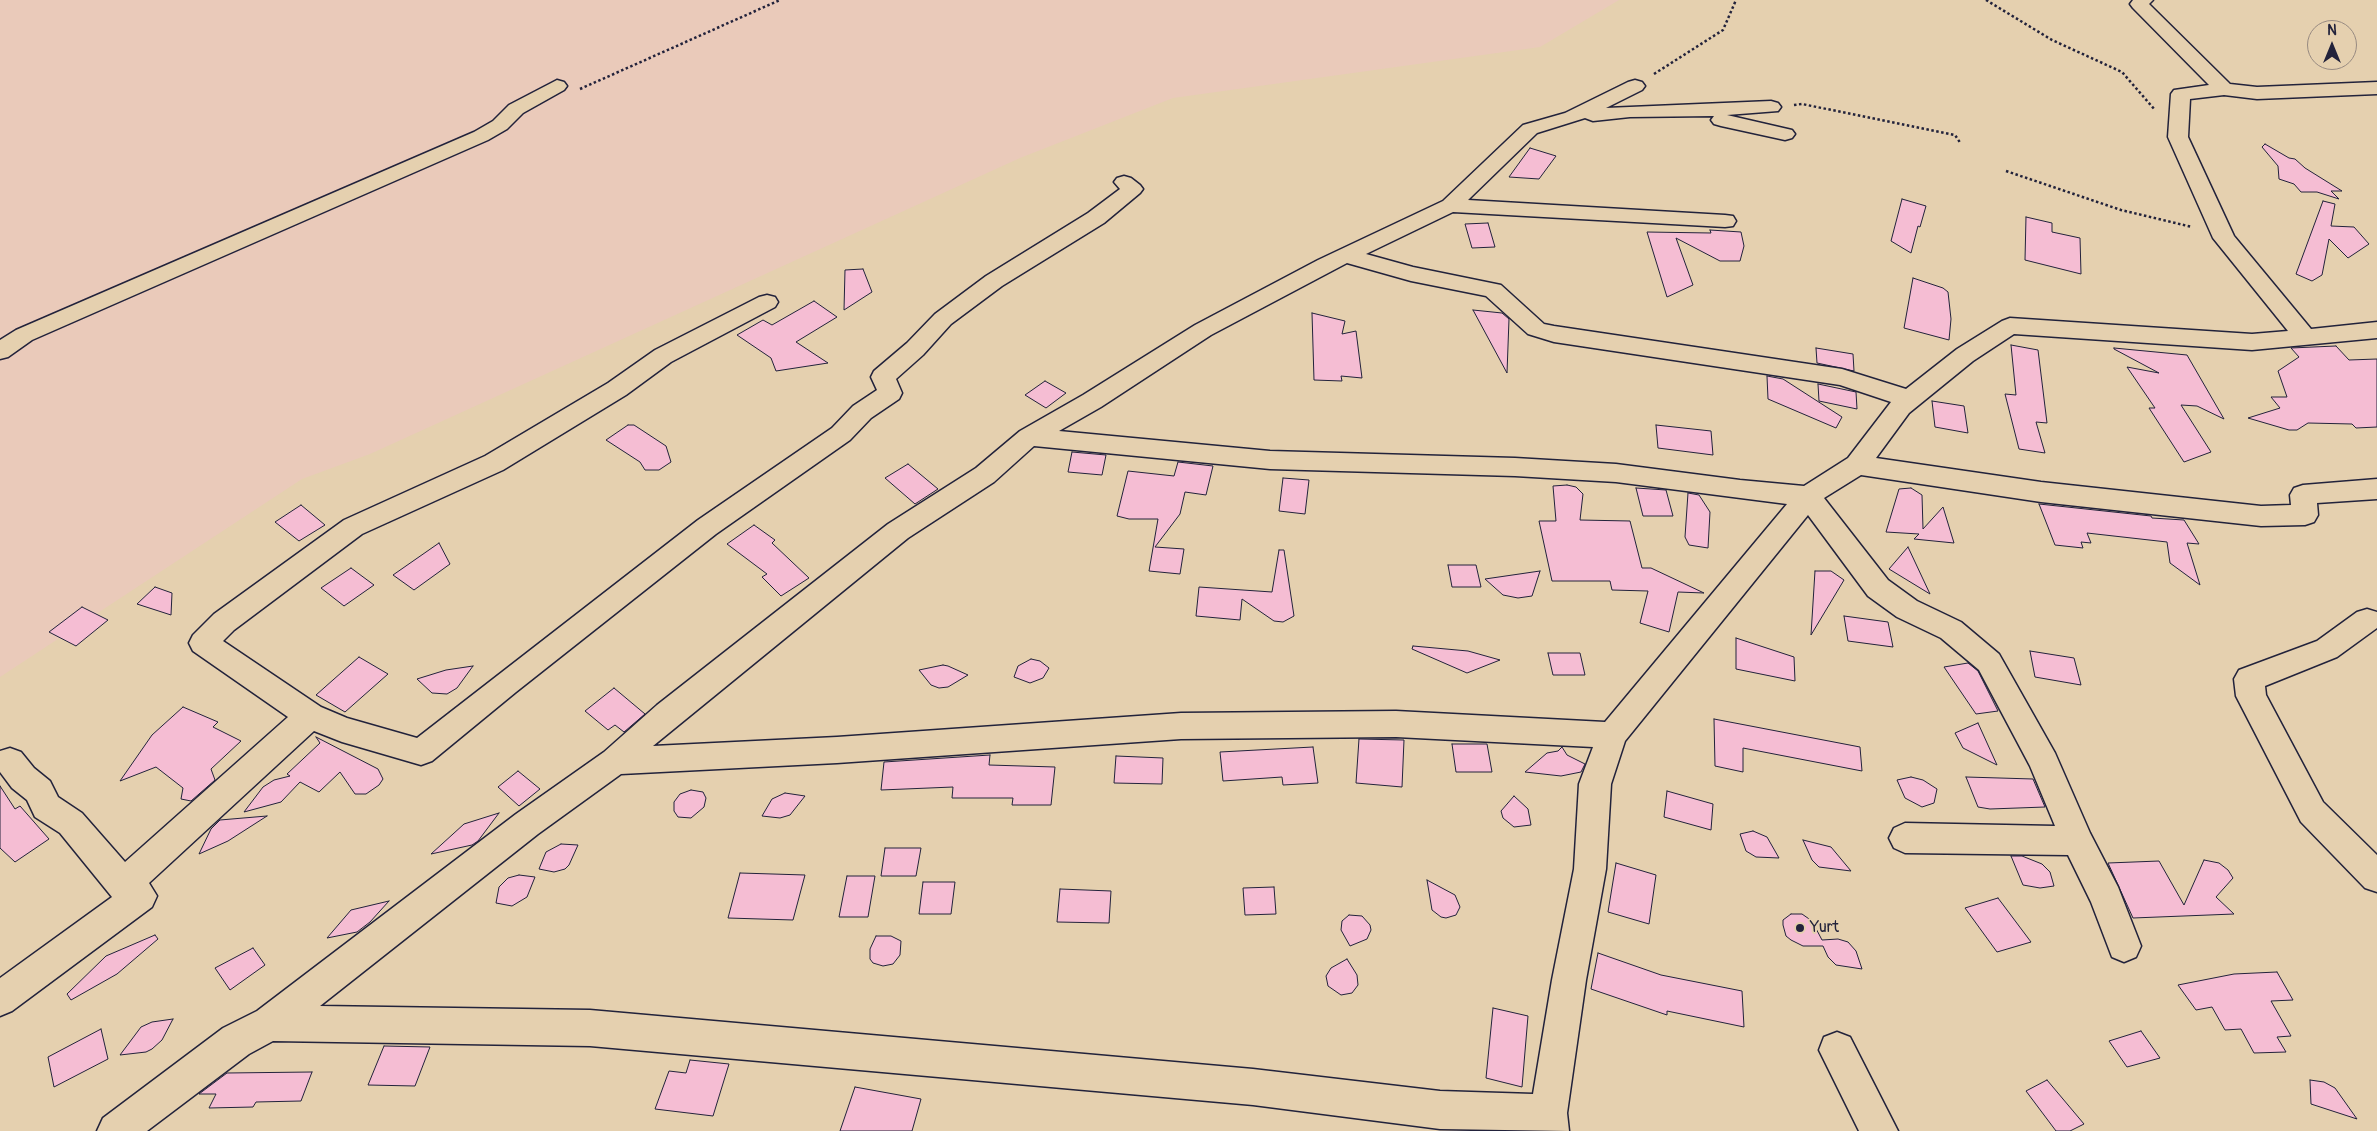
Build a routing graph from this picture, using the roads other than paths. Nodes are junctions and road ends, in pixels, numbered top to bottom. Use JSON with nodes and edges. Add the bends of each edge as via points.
{"nodes":[{"id":1,"x":2144,"y":0,"type":"edge"},
{"id":2,"x":1635,"y":86,"type":"road end"},
{"id":3,"x":569,"y":87,"type":"road end"},
{"id":4,"x":2377,"y":88,"type":"edge"},
{"id":5,"x":2224,"y":89,"type":"junction"},
{"id":6,"x":1770,"y":107,"type":"road end"},
{"id":7,"x":1668,"y":111,"type":"junction"},
{"id":8,"x":1572,"y":117,"type":"junction"},
{"id":9,"x":1785,"y":134,"type":"dead end"},
{"id":10,"x":1124,"y":182,"type":"dead end"},
{"id":11,"x":1450,"y":205,"type":"junction"},
{"id":12,"x":1725,"y":221,"type":"dead end"},
{"id":13,"x":1346,"y":256,"type":"junction"},
{"id":14,"x":767,"y":302,"type":"dead end"},
{"id":15,"x":2377,"y":330,"type":"edge"},
{"id":16,"x":2306,"y":338,"type":"junction"},
{"id":17,"x":0,"y":351,"type":"edge"},
{"id":18,"x":1910,"y":400,"type":"junction"},
{"id":19,"x":1029,"y":437,"type":"junction"},
{"id":20,"x":1857,"y":465,"type":"junction"},
{"id":21,"x":2377,"y":489,"type":"edge"},
{"id":22,"x":1808,"y":496,"type":"junction"},
{"id":23,"x":2367,"y":620,"type":"dead end"},
{"id":24,"x":310,"y":716,"type":"junction"},
{"id":25,"x":1612,"y":735,"type":"junction"},
{"id":26,"x":10,"y":761,"type":"dead end"},
{"id":27,"x":615,"y":761,"type":"junction"},
{"id":28,"x":1905,"y":838,"type":"dead end"},
{"id":29,"x":2077,"y":840,"type":"junction"},
{"id":30,"x":2377,"y":877,"type":"edge"},
{"id":31,"x":122,"y":885,"type":"junction"},
{"id":32,"x":2124,"y":946,"type":"dead end"},
{"id":33,"x":0,"y":999,"type":"edge"},
{"id":34,"x":270,"y":1023,"type":"junction"},
{"id":35,"x":1837,"y":1050,"type":"dead end"},
{"id":36,"x":1549,"y":1122,"type":"edge"},
{"id":37,"x":116,"y":1131,"type":"edge"},
{"id":38,"x":1879,"y":1131,"type":"edge"}],
"edges":[{"from":1,"to":5,"type":"street","via":[[2139,4]]},
{"from":2,"to":8,"type":"street"},
{"from":3,"to":17,"type":"street","via":[[516,109],[500,126],[481,136],[24,335]]},
{"from":4,"to":5,"type":"street","via":[[2257,93]]},
{"from":5,"to":16,"type":"street","via":[[2181,94],[2178,137],[2222,234]]},
{"from":6,"to":7,"type":"street"},
{"from":7,"to":8,"type":"street"},
{"from":7,"to":9,"type":"street","via":[[1750,124]]},
{"from":8,"to":11,"type":"street","via":[[1530,129]]},
{"from":10,"to":24,"type":"street","via":[[1133,189],[1096,218],[994,281],[943,319],[883,377],[890,394],[862,412],[841,434],[708,527],[422,752],[342,729]]},
{"from":11,"to":12,"type":"street"},
{"from":11,"to":13,"type":"street"},
{"from":13,"to":18,"type":"street","via":[[1411,274],[1493,290],[1536,329],[1554,334],[1842,378]]},
{"from":13,"to":19,"type":"street","via":[[1203,330]]},
{"from":14,"to":24,"type":"street","via":[[664,356],[618,389],[494,463],[354,527],[224,622],[203,643]]},
{"from":15,"to":16,"type":"street"},
{"from":16,"to":18,"type":"street","via":[[2252,342],[2010,326],[1965,354]]},
{"from":18,"to":20,"type":"street","via":[[1900,407]]},
{"from":19,"to":22,"type":"street","via":[[1270,460],[1616,473]]},
{"from":19,"to":27,"type":"street","via":[[985,475],[898,531],[668,714]]},
{"from":20,"to":21,"type":"street","via":[[2041,492],[2262,516],[2304,515],[2303,495]]},
{"from":20,"to":22,"type":"street"},
{"from":22,"to":25,"type":"street"},
{"from":22,"to":29,"type":"street","via":[[1878,588],[1907,609],[1951,630],[1989,662],[2044,762]]},
{"from":23,"to":30,"type":"street","via":[[2327,649],[2249,678],[2251,696],[2312,812]]},
{"from":24,"to":31,"type":"street"},
{"from":25,"to":27,"type":"street","via":[[1396,724],[1181,726],[837,750]]},
{"from":25,"to":36,"type":"street","via":[[1595,784],[1590,869],[1569,980]]},
{"from":26,"to":31,"type":"street","via":[[39,792],[46,807],[71,823]]},
{"from":27,"to":34,"type":"street","via":[[527,824]]},
{"from":28,"to":29,"type":"street"},
{"from":29,"to":32,"type":"street","via":[[2106,898]]},
{"from":31,"to":33,"type":"street","via":[[140,896]]},
{"from":34,"to":36,"type":"street","via":[[590,1028],[1253,1087]]},
{"from":34,"to":37,"type":"street","via":[[236,1041]]},
{"from":35,"to":38,"type":"street"}]}
